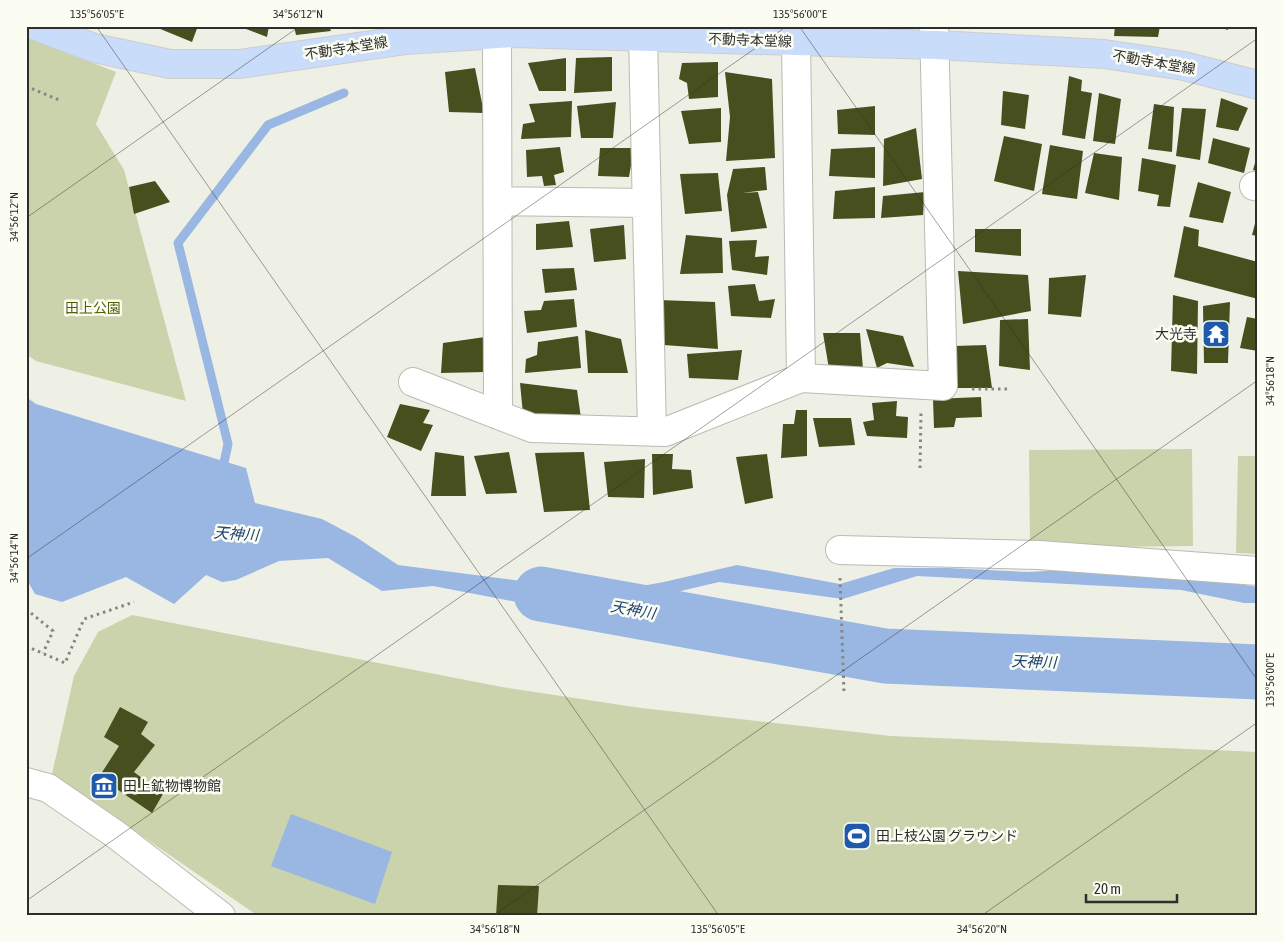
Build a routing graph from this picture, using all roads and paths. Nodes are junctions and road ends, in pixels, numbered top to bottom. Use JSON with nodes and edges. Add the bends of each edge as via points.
{"nodes":[{"id":1,"x":36,"y":26,"type":"edge"},
{"id":2,"x":404,"y":33,"type":"edge"},
{"id":3,"x":497,"y":34,"type":"junction"},
{"id":4,"x":825,"y":34,"type":"edge"},
{"id":5,"x":935,"y":36,"type":"edge"},
{"id":6,"x":643,"y":37,"type":"junction"},
{"id":7,"x":796,"y":42,"type":"junction"},
{"id":8,"x":1258,"y":85,"type":"edge"},
{"id":9,"x":26,"y":86,"type":"edge"},
{"id":10,"x":59,"y":100,"type":"dead end"},
{"id":11,"x":498,"y":201,"type":"junction"},
{"id":12,"x":647,"y":203,"type":"junction"},
{"id":13,"x":801,"y":378,"type":"junction"},
{"id":14,"x":413,"y":382,"type":"dead end"},
{"id":15,"x":943,"y":386,"type":"junction"},
{"id":16,"x":1012,"y":389,"type":"dead end"},
{"id":17,"x":498,"y":415,"type":"junction"},
{"id":18,"x":652,"y":432,"type":"junction"},
{"id":19,"x":921,"y":438,"type":"dead end"},
{"id":20,"x":920,"y":468,"type":"dead end"},
{"id":21,"x":840,"y":550,"type":"joint"},
{"id":22,"x":1258,"y":571,"type":"edge"},
{"id":23,"x":134,"y":602,"type":"dead end"},
{"id":24,"x":26,"y":609,"type":"edge"},
{"id":25,"x":26,"y":646,"type":"edge"},
{"id":26,"x":44,"y":653,"type":"junction"},
{"id":27,"x":844,"y":692,"type":"dead end"},
{"id":28,"x":26,"y":782,"type":"edge"},
{"id":29,"x":221,"y":916,"type":"edge"}],
"edges":[{"from":1,"to":2,"type":"main road","name":"不動寺本堂線","via":[[94,48],[170,64],[239,64]]},
{"from":2,"to":3,"type":"main road","name":"不動寺本堂線"},
{"from":3,"to":6,"type":"main road","name":"不動寺本堂線"},
{"from":3,"to":11,"type":"street"},
{"from":4,"to":5,"type":"main road","name":"不動寺本堂線"},
{"from":4,"to":7,"type":"main road","name":"不動寺本堂線"},
{"from":5,"to":8,"type":"main road","name":"不動寺本堂線","via":[[1184,66]]},
{"from":5,"to":15,"type":"street"},
{"from":6,"to":7,"type":"main road","name":"不動寺本堂線"},
{"from":6,"to":12,"type":"street"},
{"from":7,"to":13,"type":"street"},
{"from":9,"to":10,"type":"path"},
{"from":11,"to":12,"type":"street"},
{"from":11,"to":17,"type":"street"},
{"from":12,"to":18,"type":"street"},
{"from":13,"to":15,"type":"street"},
{"from":13,"to":18,"type":"street","via":[[666,432]]},
{"from":14,"to":17,"type":"street"},
{"from":15,"to":16,"type":"path","via":[[948,389]]},
{"from":17,"to":18,"type":"street","via":[[532,428]]},
{"from":19,"to":20,"type":"path"},
{"from":21,"to":22,"type":"street","via":[[1039,555]]},
{"from":21,"to":27,"type":"path"},
{"from":23,"to":26,"type":"path","via":[[84,619],[64,663]]},
{"from":24,"to":26,"type":"path","via":[[53,631]]},
{"from":25,"to":26,"type":"path"},
{"from":28,"to":29,"type":"street","via":[[48,788]]}]}
